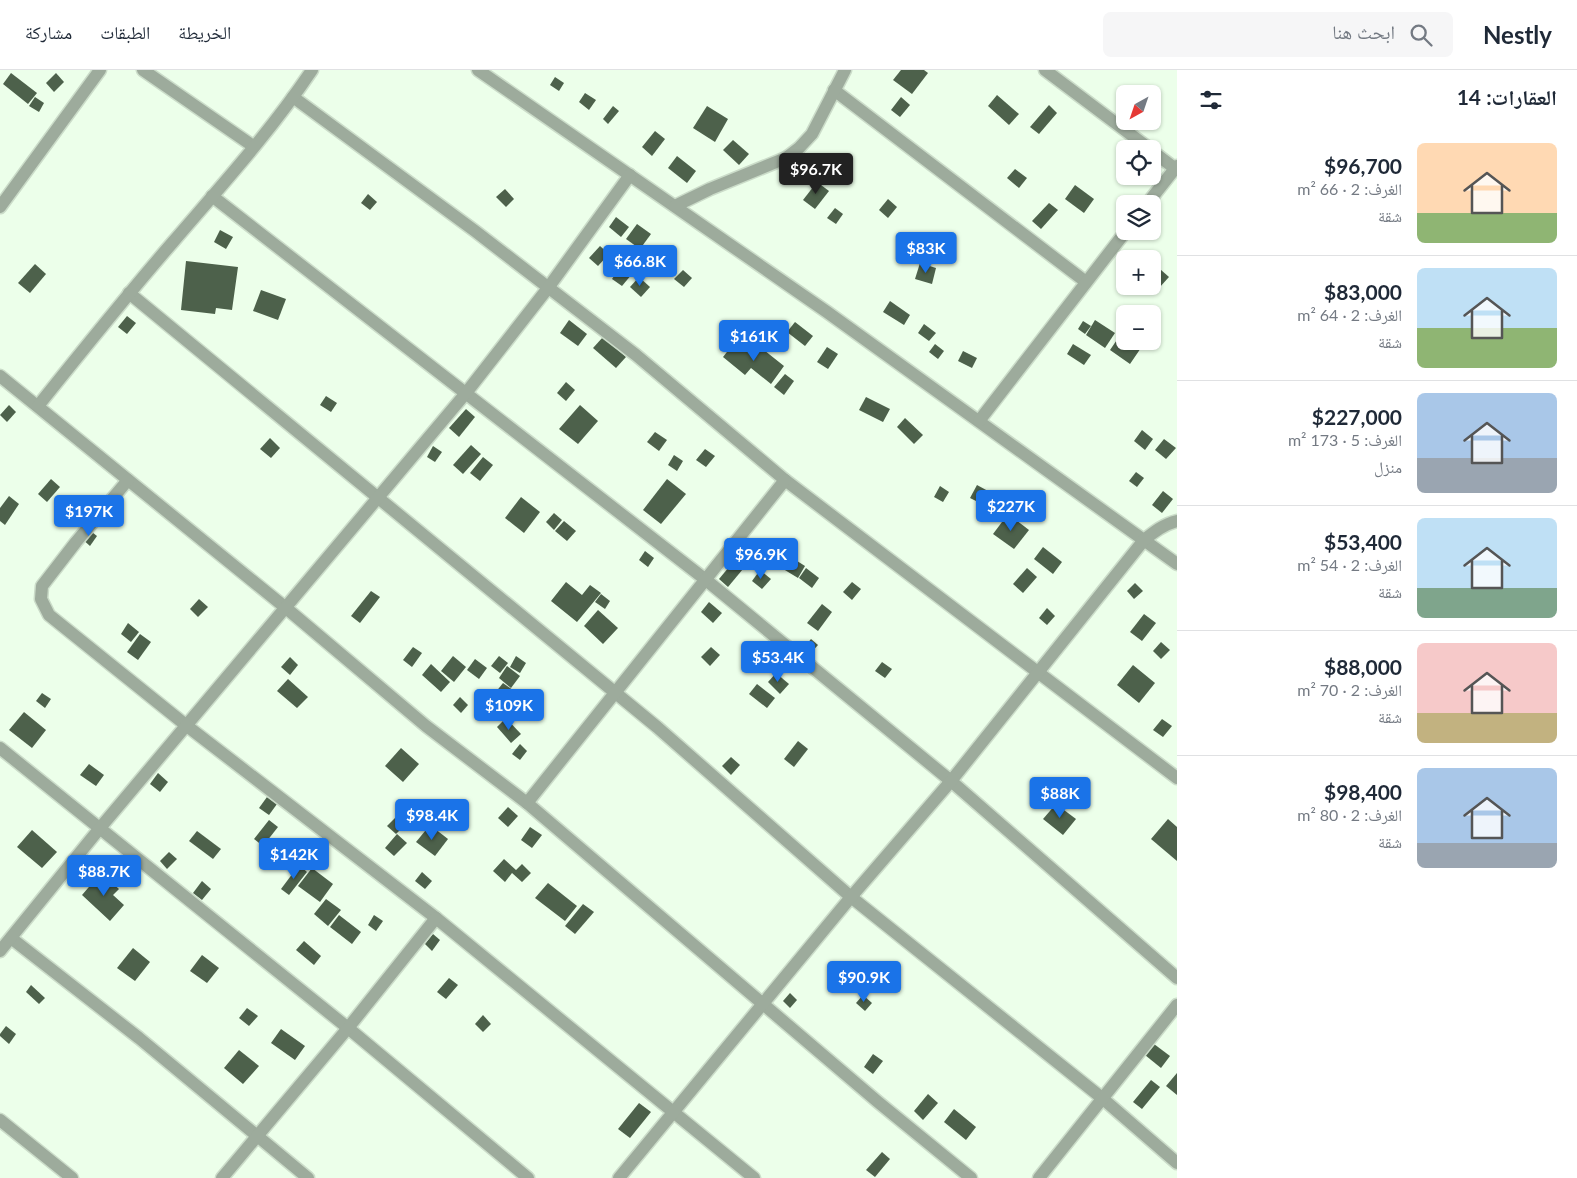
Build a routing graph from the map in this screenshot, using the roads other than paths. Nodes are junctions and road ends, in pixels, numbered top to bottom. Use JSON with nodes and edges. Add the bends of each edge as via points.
{"nodes":[{"id":1,"x":100,"y":70,"type":"edge"},
{"id":2,"x":143,"y":70,"type":"edge"},
{"id":3,"x":312,"y":70,"type":"edge"},
{"id":4,"x":478,"y":70,"type":"edge"},
{"id":5,"x":845,"y":70,"type":"edge"},
{"id":6,"x":1045,"y":70,"type":"edge"},
{"id":7,"x":834,"y":90,"type":"junction"},
{"id":8,"x":293,"y":97,"type":"junction"},
{"id":9,"x":1138,"y":140,"type":"edge"},
{"id":10,"x":253,"y":146,"type":"junction"},
{"id":11,"x":1161,"y":157,"type":"edge"},
{"id":12,"x":1176,"y":168,"type":"edge"},
{"id":13,"x":630,"y":175,"type":"junction"},
{"id":14,"x":1154,"y":195,"type":"edge"},
{"id":15,"x":212,"y":196,"type":"junction"},
{"id":16,"x":675,"y":206,"type":"junction"},
{"id":17,"x":0,"y":207,"type":"edge"},
{"id":18,"x":1119,"y":240,"type":"edge"},
{"id":19,"x":1086,"y":282,"type":"junction"},
{"id":20,"x":548,"y":288,"type":"junction"},
{"id":21,"x":129,"y":293,"type":"junction"},
{"id":22,"x":0,"y":376,"type":"edge"},
{"id":23,"x":466,"y":393,"type":"junction"},
{"id":24,"x":38,"y":406,"type":"junction"},
{"id":25,"x":978,"y":421,"type":"junction"},
{"id":26,"x":128,"y":480,"type":"junction"},
{"id":27,"x":785,"y":480,"type":"junction"},
{"id":28,"x":377,"y":498,"type":"junction"},
{"id":29,"x":1177,"y":521,"type":"edge"},
{"id":30,"x":1144,"y":540,"type":"junction"},
{"id":31,"x":1177,"y":564,"type":"edge"},
{"id":32,"x":706,"y":580,"type":"junction"},
{"id":33,"x":286,"y":608,"type":"junction"},
{"id":34,"x":1038,"y":672,"type":"junction"},
{"id":35,"x":615,"y":692,"type":"junction"},
{"id":36,"x":187,"y":726,"type":"junction"},
{"id":37,"x":0,"y":748,"type":"edge"},
{"id":38,"x":1177,"y":778,"type":"edge"},
{"id":39,"x":951,"y":781,"type":"junction"},
{"id":40,"x":527,"y":803,"type":"junction"},
{"id":41,"x":100,"y":828,"type":"junction"},
{"id":42,"x":852,"y":897,"type":"junction"},
{"id":43,"x":436,"y":918,"type":"junction"},
{"id":44,"x":12,"y":938,"type":"junction"},
{"id":45,"x":0,"y":951,"type":"edge"},
{"id":46,"x":1177,"y":978,"type":"edge"},
{"id":47,"x":763,"y":1004,"type":"junction"},
{"id":48,"x":1177,"y":1005,"type":"edge"},
{"id":49,"x":348,"y":1028,"type":"junction"},
{"id":50,"x":1102,"y":1098,"type":"junction"},
{"id":51,"x":673,"y":1112,"type":"junction"},
{"id":52,"x":0,"y":1120,"type":"edge"},
{"id":53,"x":258,"y":1135,"type":"junction"},
{"id":54,"x":1177,"y":1163,"type":"edge"},
{"id":55,"x":72,"y":1178,"type":"edge"},
{"id":56,"x":222,"y":1178,"type":"edge"},
{"id":57,"x":308,"y":1178,"type":"edge"},
{"id":58,"x":528,"y":1178,"type":"edge"},
{"id":59,"x":620,"y":1178,"type":"edge"},
{"id":60,"x":754,"y":1178,"type":"edge"},
{"id":61,"x":971,"y":1178,"type":"edge"},
{"id":62,"x":1039,"y":1178,"type":"edge"}],
"edges":[{"from":1,"to":17,"type":"street"},
{"from":2,"to":10,"type":"street"},
{"from":3,"to":8,"type":"street"},
{"from":4,"to":13,"type":"street"},
{"from":5,"to":7,"type":"street"},
{"from":6,"to":9,"type":"street"},
{"from":7,"to":16,"type":"street","via":[[812,134],[793,153]]},
{"from":7,"to":19,"type":"street"},
{"from":8,"to":10,"type":"street"},
{"from":8,"to":20,"type":"street"},
{"from":10,"to":15,"type":"street"},
{"from":11,"to":12,"type":"street"},
{"from":12,"to":14,"type":"street"},
{"from":13,"to":16,"type":"street"},
{"from":13,"to":20,"type":"street"},
{"from":15,"to":21,"type":"street"},
{"from":15,"to":23,"type":"street"},
{"from":16,"to":25,"type":"street"},
{"from":18,"to":19,"type":"street"},
{"from":19,"to":25,"type":"street"},
{"from":20,"to":23,"type":"street"},
{"from":20,"to":27,"type":"street","via":[[636,355]]},
{"from":21,"to":24,"type":"street"},
{"from":21,"to":28,"type":"street"},
{"from":22,"to":24,"type":"street"},
{"from":23,"to":28,"type":"street"},
{"from":23,"to":32,"type":"street"},
{"from":24,"to":26,"type":"street"},
{"from":25,"to":30,"type":"street"},
{"from":26,"to":33,"type":"street"},
{"from":26,"to":36,"type":"street","via":[[49,576],[42,586],[41,599],[49,615]]},
{"from":27,"to":32,"type":"street"},
{"from":27,"to":34,"type":"street"},
{"from":28,"to":33,"type":"street"},
{"from":28,"to":35,"type":"street"},
{"from":29,"to":30,"type":"street","via":[[1163,526]]},
{"from":30,"to":31,"type":"street"},
{"from":30,"to":34,"type":"street"},
{"from":32,"to":35,"type":"street"},
{"from":32,"to":39,"type":"street"},
{"from":33,"to":36,"type":"street"},
{"from":33,"to":40,"type":"street","via":[[426,726]]},
{"from":34,"to":38,"type":"street"},
{"from":34,"to":39,"type":"street"},
{"from":35,"to":40,"type":"street"},
{"from":35,"to":42,"type":"street"},
{"from":36,"to":41,"type":"street"},
{"from":36,"to":43,"type":"street"},
{"from":37,"to":41,"type":"street"},
{"from":39,"to":42,"type":"street"},
{"from":39,"to":46,"type":"street"},
{"from":40,"to":47,"type":"street"},
{"from":41,"to":44,"type":"street"},
{"from":41,"to":49,"type":"street"},
{"from":42,"to":47,"type":"street"},
{"from":42,"to":50,"type":"street"},
{"from":43,"to":49,"type":"street"},
{"from":43,"to":51,"type":"street"},
{"from":44,"to":45,"type":"street"},
{"from":44,"to":53,"type":"street"},
{"from":47,"to":51,"type":"street"},
{"from":47,"to":61,"type":"street"},
{"from":48,"to":50,"type":"street"},
{"from":49,"to":53,"type":"street"},
{"from":49,"to":58,"type":"street"},
{"from":50,"to":54,"type":"street"},
{"from":50,"to":62,"type":"street"},
{"from":51,"to":59,"type":"street"},
{"from":51,"to":60,"type":"street"},
{"from":52,"to":55,"type":"street"},
{"from":53,"to":56,"type":"street"},
{"from":53,"to":57,"type":"street"}]}
